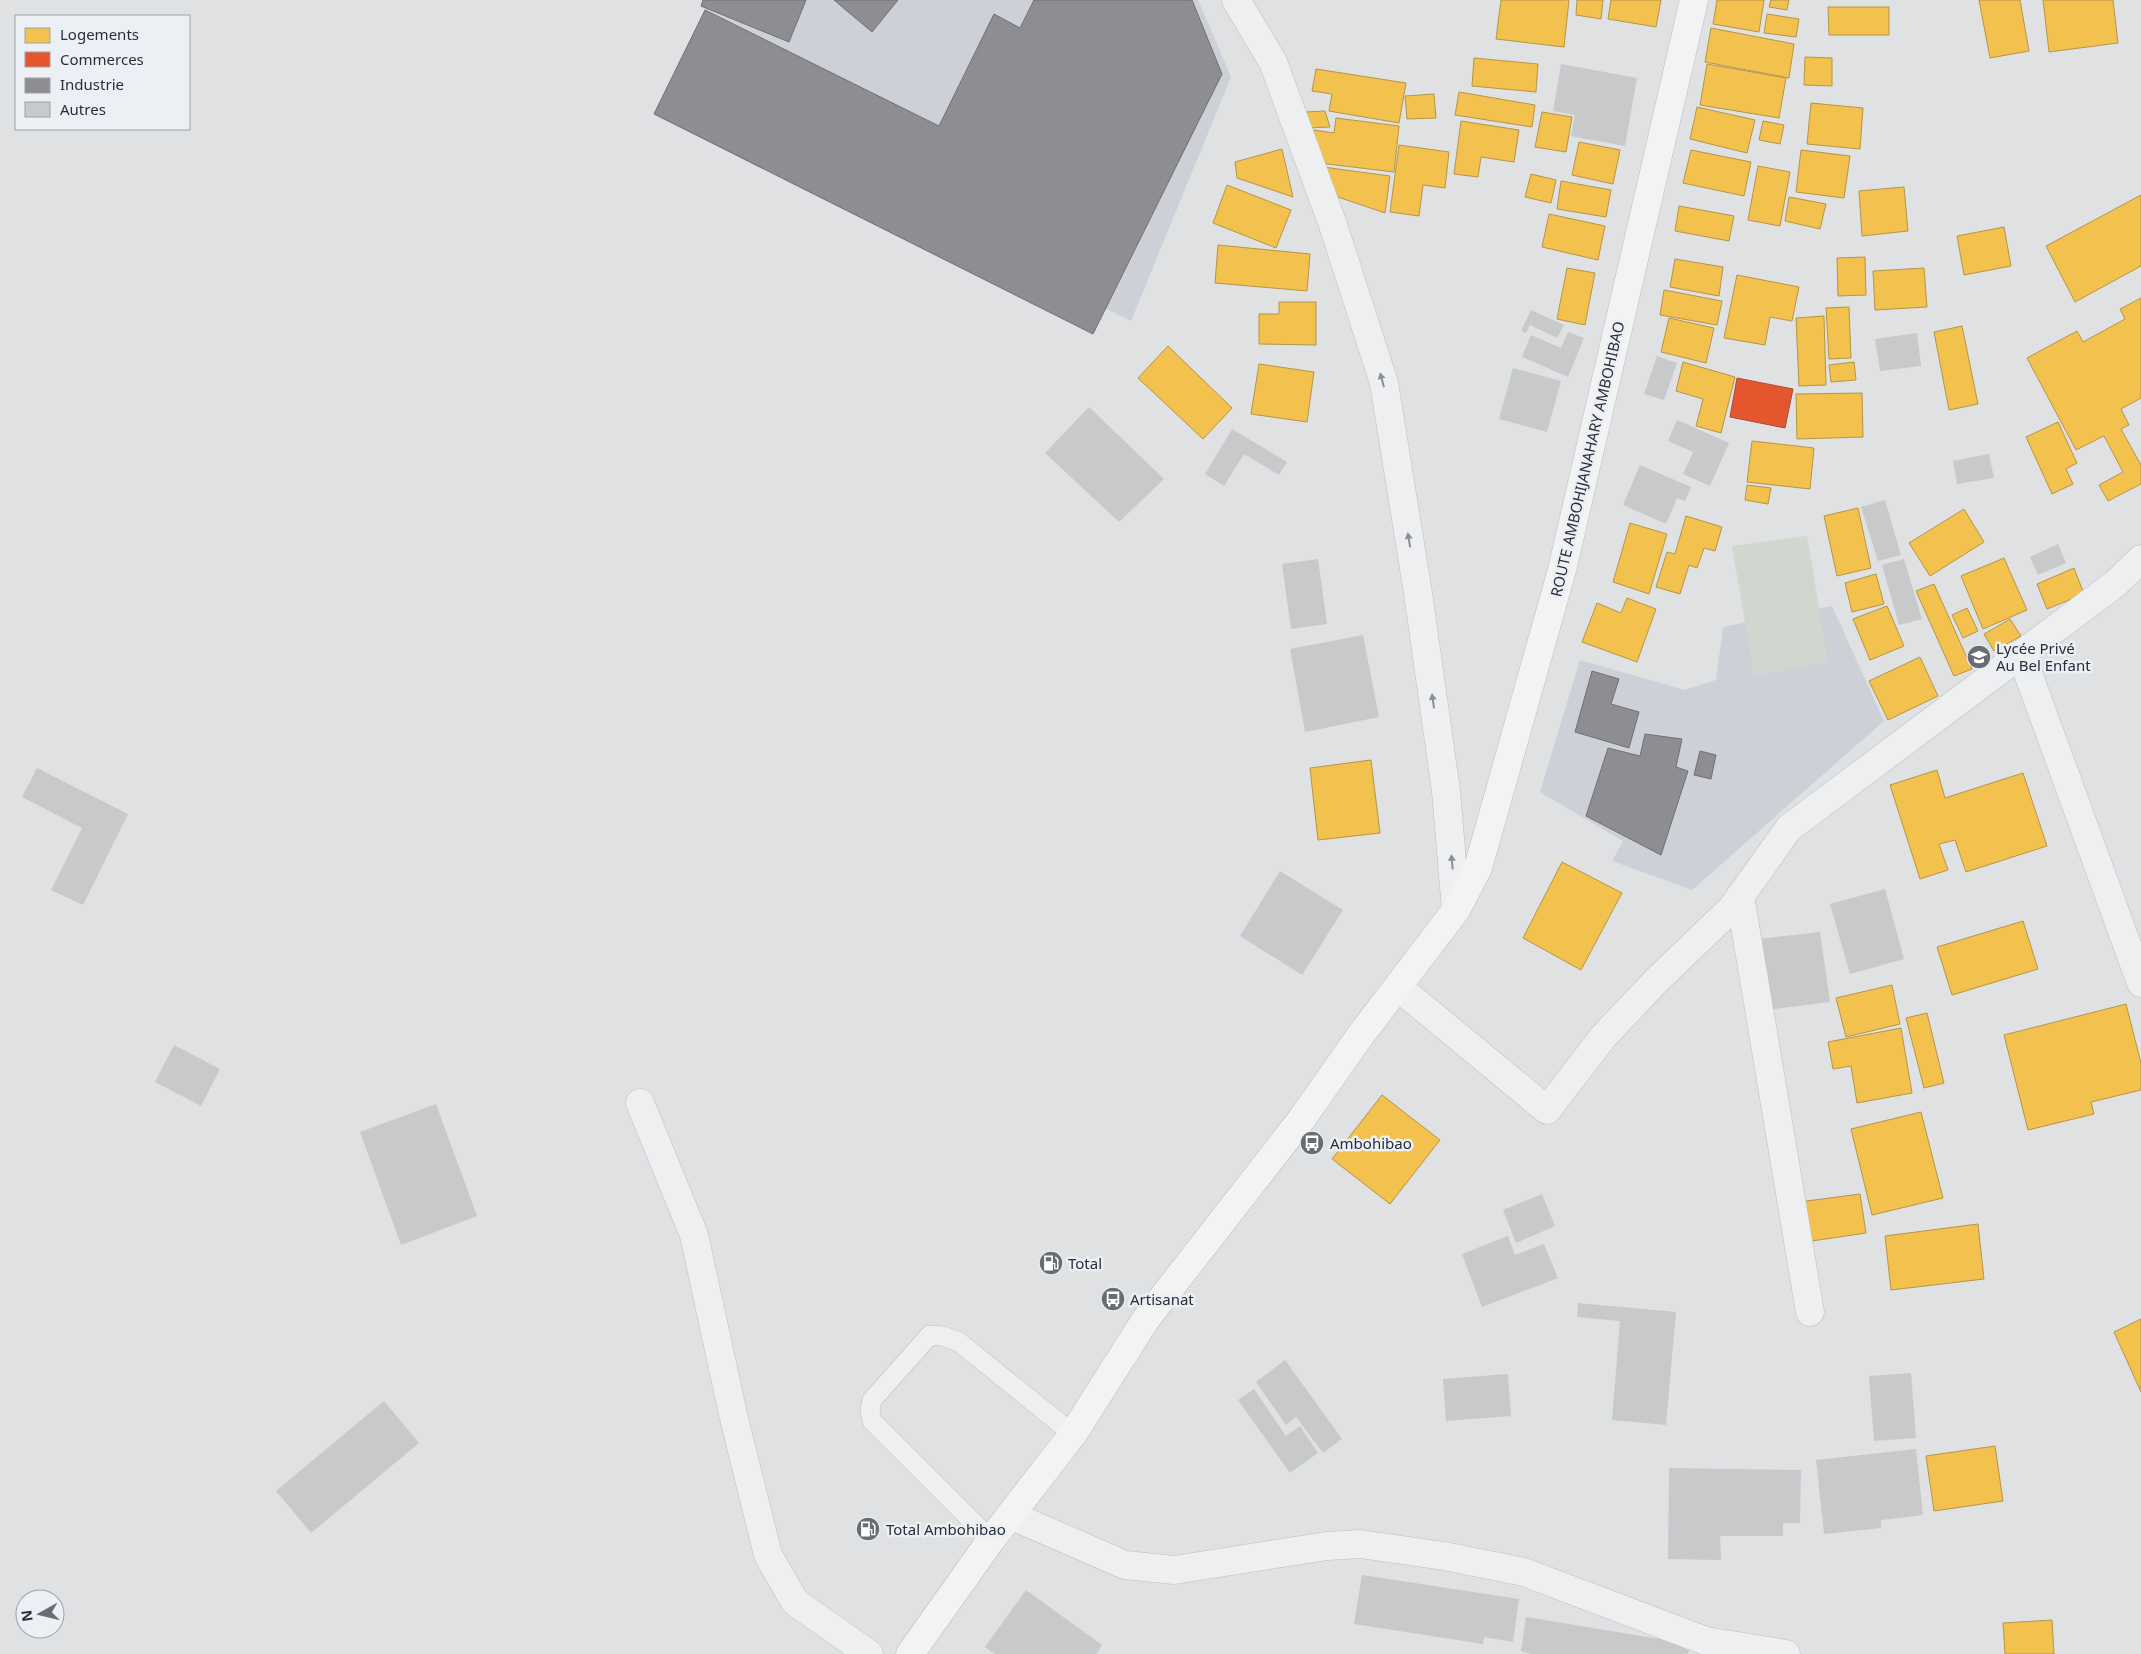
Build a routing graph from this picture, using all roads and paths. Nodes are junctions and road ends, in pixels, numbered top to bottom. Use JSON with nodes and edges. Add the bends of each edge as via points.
{"nodes":[{"id":1,"x":1236,"y":0,"type":"edge"},
{"id":2,"x":1694,"y":0,"type":"edge"},
{"id":3,"x":2141,"y":559,"type":"edge"},
{"id":4,"x":2021,"y":654,"type":"junction"},
{"id":5,"x":1740,"y":896,"type":"junction"},
{"id":6,"x":1456,"y":910,"type":"junction"},
{"id":7,"x":2141,"y":982,"type":"edge"},
{"id":8,"x":1398,"y":987,"type":"junction"},
{"id":9,"x":640,"y":1103,"type":"dead end"},
{"id":10,"x":1810,"y":1312,"type":"dead end"},
{"id":11,"x":1073,"y":1434,"type":"junction"},
{"id":12,"x":1010,"y":1515,"type":"junction"},
{"id":13,"x":991,"y":1540,"type":"junction"},
{"id":14,"x":869,"y":1654,"type":"edge"},
{"id":15,"x":910,"y":1654,"type":"edge"},
{"id":16,"x":1786,"y":1654,"type":"edge"}],
"edges":[{"from":6,"to":1,"type":"street","one_way":true,"via":[[1446,791],[1384,383],[1333,225],[1273,62]]},
{"from":2,"to":6,"type":"main road","name":"ROUTE AMBOHIJANAHARY AMBOHIBAO","via":[[1562,570],[1478,868]]},
{"from":3,"to":4,"type":"street","via":[[2115,584]]},
{"from":4,"to":5,"type":"street","via":[[1789,828]]},
{"from":4,"to":7,"type":"street"},
{"from":5,"to":8,"type":"street","via":[[1732,908],[1603,1037],[1547,1110]]},
{"from":5,"to":10,"type":"street"},
{"from":6,"to":8,"type":"main road","name":"ROUTE AMBOHIJANAHARY AMBOHIBAO"},
{"from":8,"to":11,"type":"main road","name":"ROUTE AMBOHIJANAHARY AMBOHIBAO","via":[[1301,1120],[1146,1319]]},
{"from":9,"to":14,"type":"street","via":[[694,1234],[732,1414],[768,1555],[795,1602]]},
{"from":11,"to":12,"type":"main road","name":"ROUTE AMBOHIJANAHARY AMBOHIBAO"},
{"from":11,"to":13,"type":"lane","via":[[959,1342],[943,1336],[930,1335],[872,1400],[872,1421]]},
{"from":12,"to":13,"type":"main road","name":"ROUTE AMBOHIJANAHARY AMBOHIBAO"},
{"from":12,"to":16,"type":"street","via":[[1125,1565],[1174,1570],[1327,1546],[1360,1544],[1444,1556],[1524,1572],[1706,1641]]},
{"from":13,"to":15,"type":"main road","name":"ROUTE AMBOHIJANAHARY AMBOHIBAO"}]}
